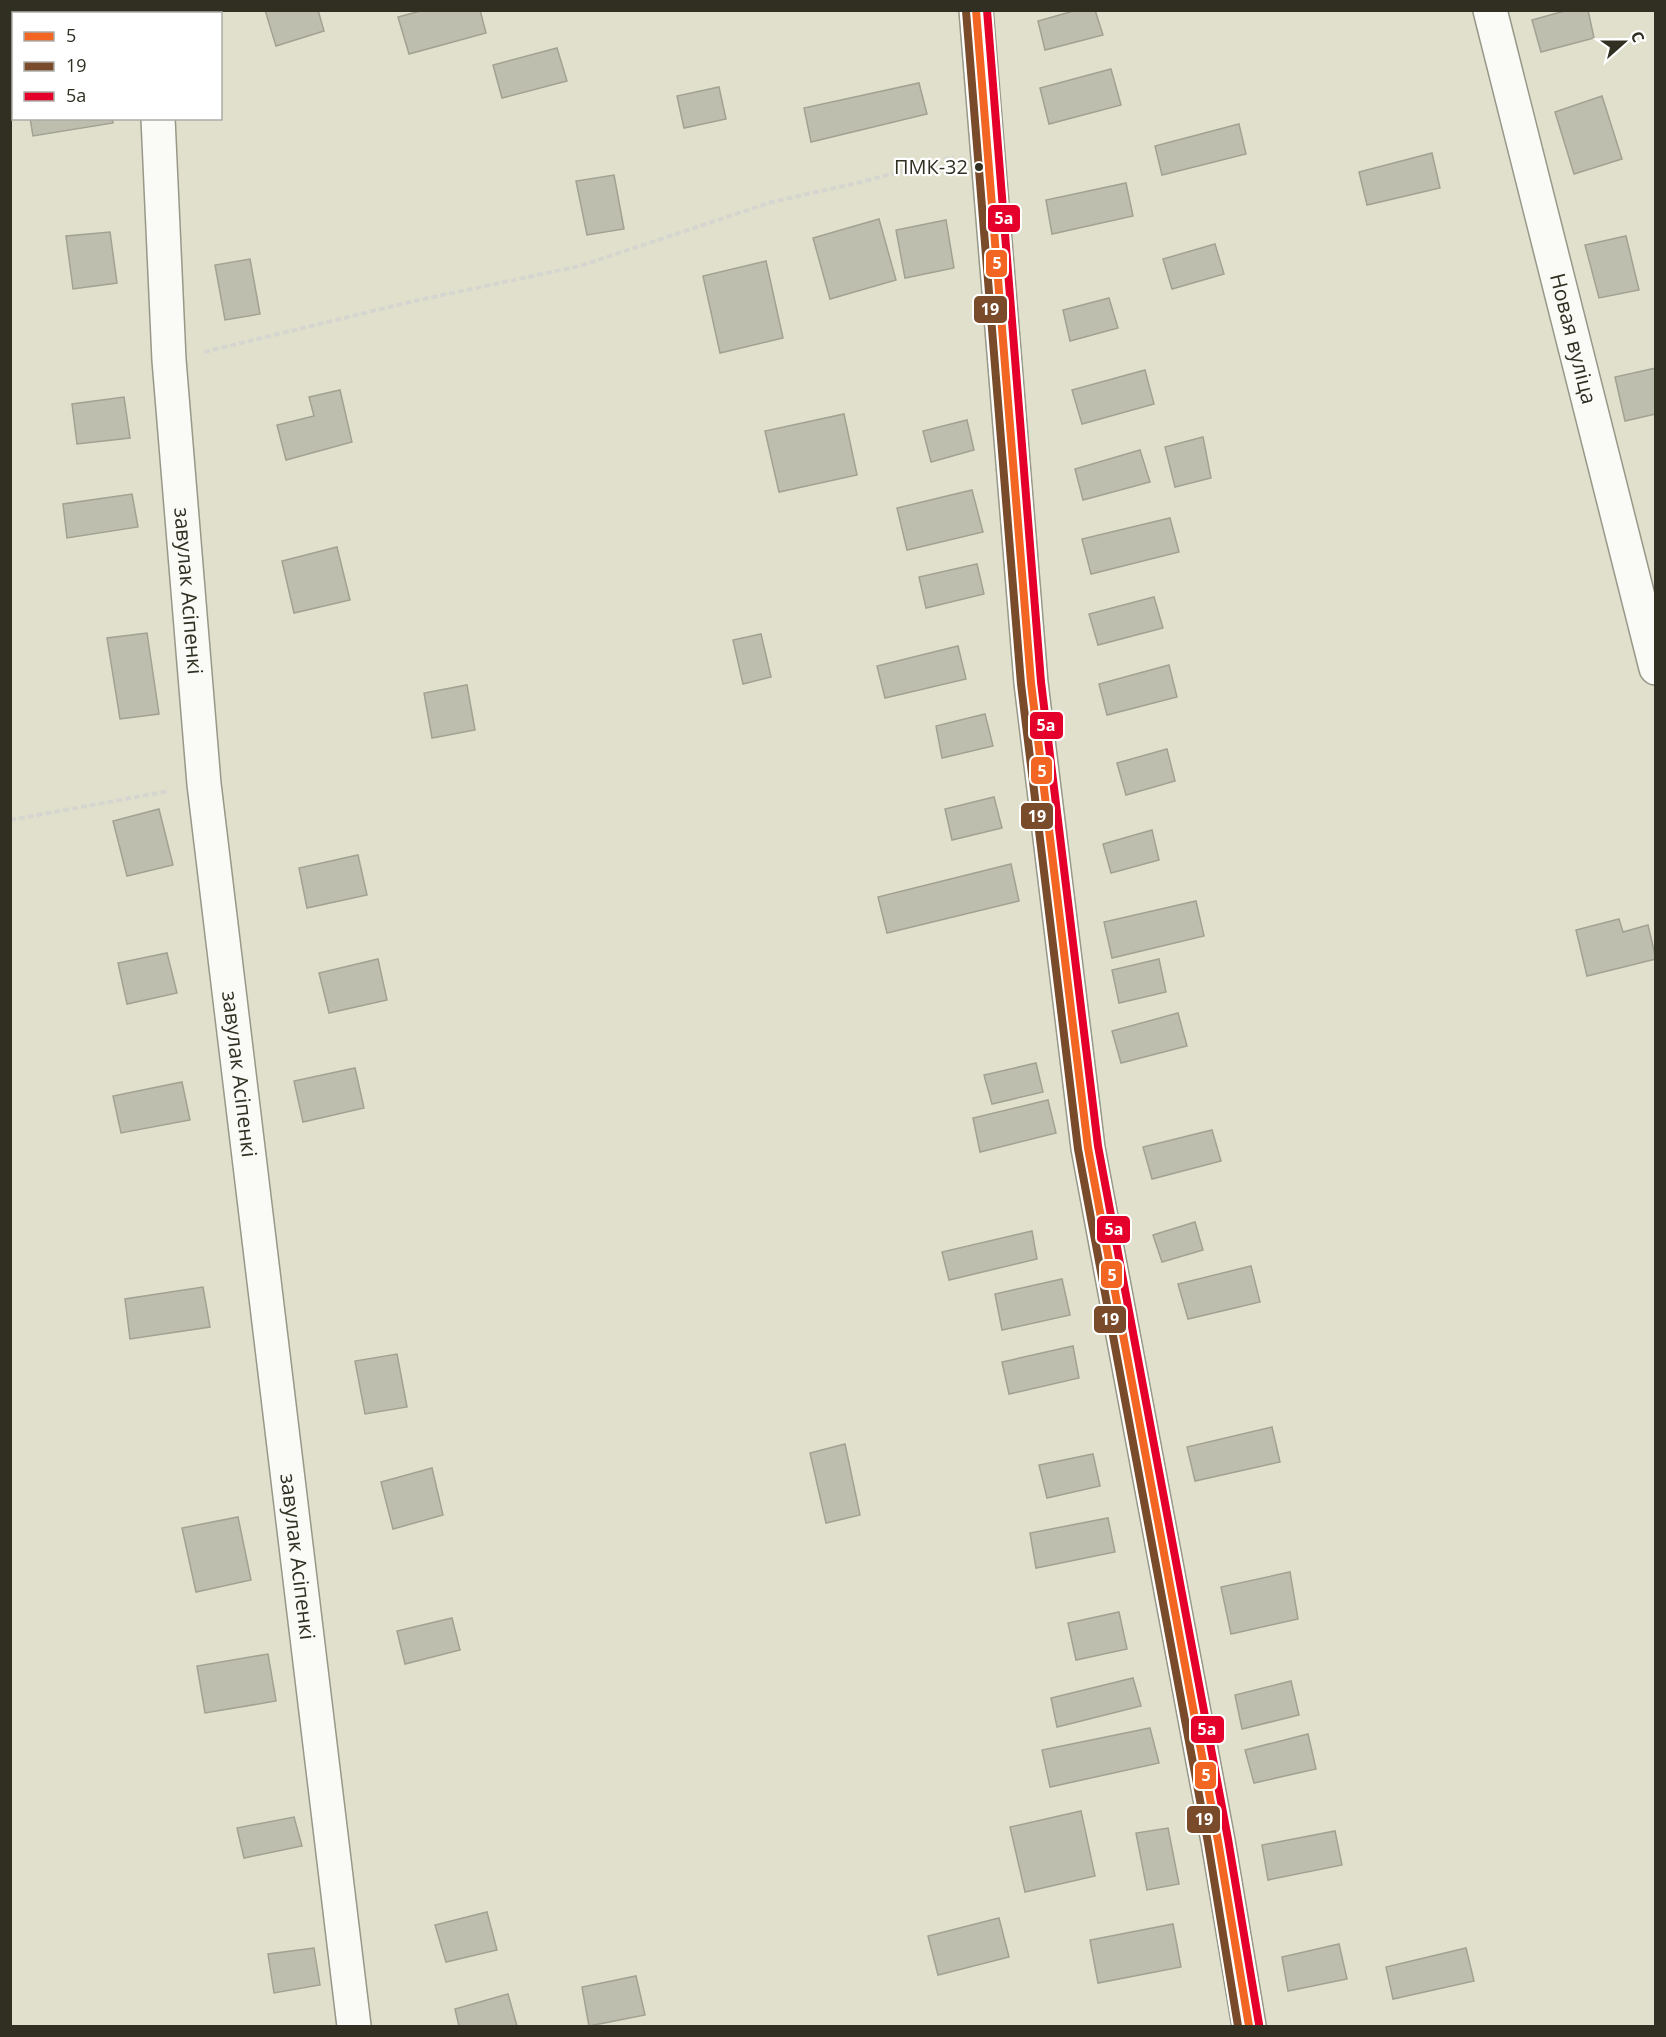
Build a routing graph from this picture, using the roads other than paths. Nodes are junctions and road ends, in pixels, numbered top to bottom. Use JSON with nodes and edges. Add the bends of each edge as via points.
{"nodes":[{"id":1,"x":976,"y":10,"type":"edge"},
{"id":2,"x":1490,"y":10,"type":"edge"},
{"id":3,"x":158,"y":120,"type":"edge"},
{"id":4,"x":1656,"y":668,"type":"edge"},
{"id":5,"x":354,"y":2026,"type":"edge"},
{"id":6,"x":1249,"y":2026,"type":"edge"}],
"edges":[{"from":1,"to":6,"type":"street","via":[[1031,683],[1088,1148]]},
{"from":2,"to":4,"type":"street","name":"Новая вуліца"},
{"from":3,"to":5,"type":"street","name":"завулак Асіпенкі","via":[[169,360],[204,784]]}]}
